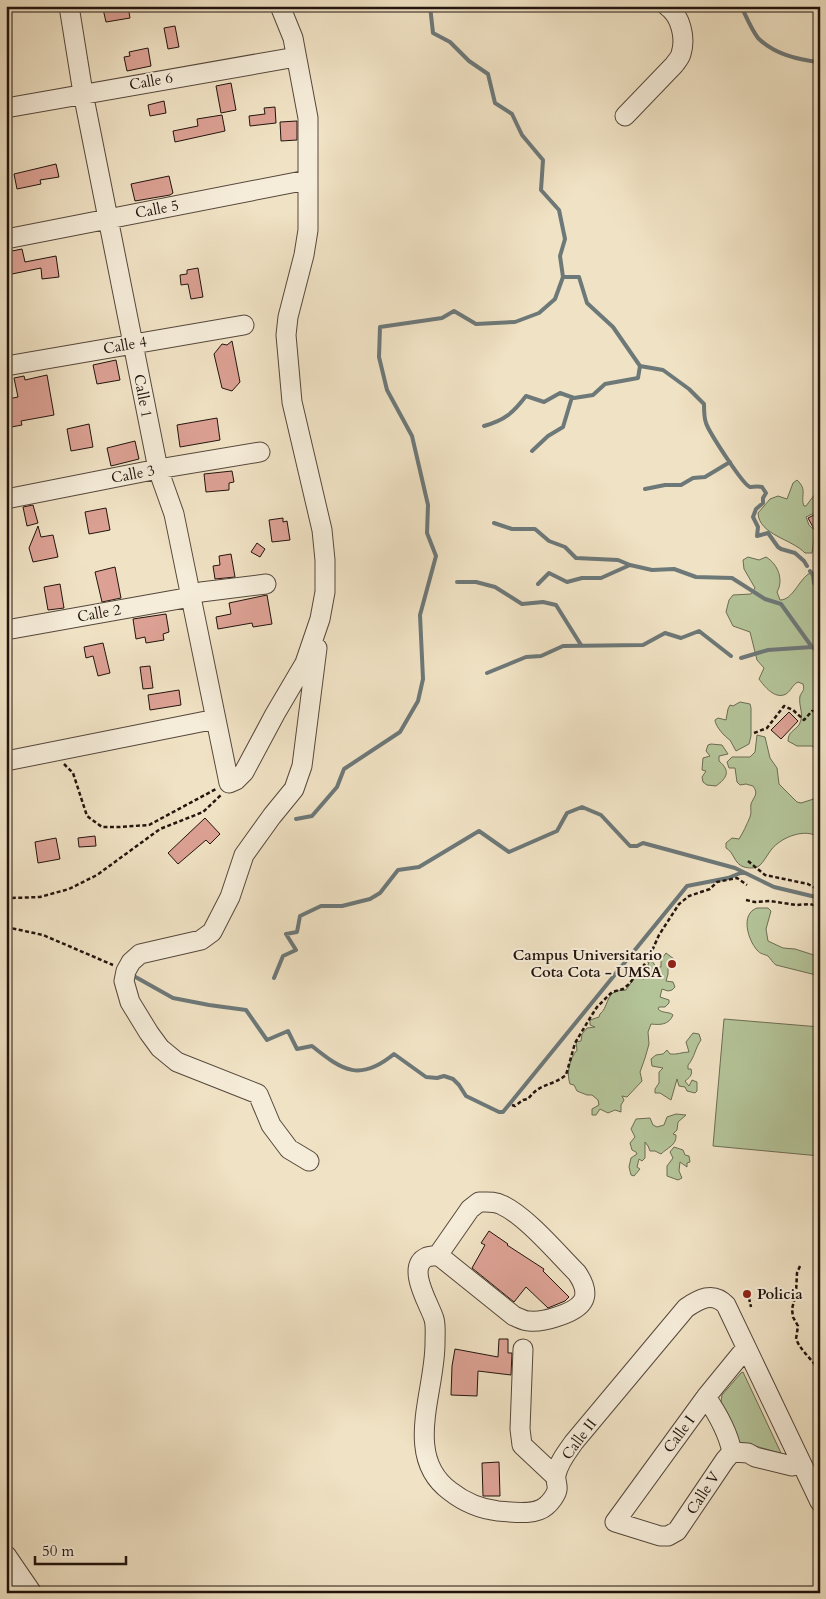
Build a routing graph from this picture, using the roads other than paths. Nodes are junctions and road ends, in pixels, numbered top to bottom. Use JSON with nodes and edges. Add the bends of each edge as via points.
{"nodes":[{"id":1,"x":69,"y":6,"type":"edge"},
{"id":2,"x":280,"y":6,"type":"edge"},
{"id":3,"x":667,"y":6,"type":"edge"},
{"id":4,"x":296,"y":56,"type":"junction"},
{"id":5,"x":83,"y":93,"type":"junction"},
{"id":6,"x":6,"y":108,"type":"edge"},
{"id":7,"x":625,"y":116,"type":"dead end"},
{"id":8,"x":307,"y":180,"type":"junction"},
{"id":9,"x":109,"y":219,"type":"junction"},
{"id":10,"x":6,"y":239,"type":"edge"},
{"id":11,"x":244,"y":325,"type":"dead end"},
{"id":12,"x":133,"y":343,"type":"junction"},
{"id":13,"x":6,"y":366,"type":"edge"},
{"id":14,"x":260,"y":452,"type":"dead end"},
{"id":15,"x":158,"y":469,"type":"junction"},
{"id":16,"x":6,"y":499,"type":"edge"},
{"id":17,"x":266,"y":584,"type":"dead end"},
{"id":18,"x":196,"y":594,"type":"junction"},
{"id":19,"x":320,"y":619,"type":"junction"},
{"id":20,"x":6,"y":630,"type":"edge"},
{"id":21,"x":216,"y":719,"type":"junction"},
{"id":22,"x":6,"y":761,"type":"edge"},
{"id":23,"x":309,"y":1161,"type":"dead end"},
{"id":24,"x":438,"y":1255,"type":"junction"},
{"id":25,"x":746,"y":1348,"type":"junction"},
{"id":26,"x":523,"y":1349,"type":"dead end"},
{"id":27,"x":706,"y":1397,"type":"junction"},
{"id":28,"x":732,"y":1452,"type":"junction"},
{"id":29,"x":801,"y":1464,"type":"junction"},
{"id":30,"x":555,"y":1476,"type":"junction"},
{"id":31,"x":820,"y":1502,"type":"edge"},
{"id":32,"x":615,"y":1522,"type":"joint"},
{"id":33,"x":6,"y":1554,"type":"edge"},
{"id":34,"x":6,"y":1586,"type":"edge"},
{"id":35,"x":11,"y":1593,"type":"edge"},
{"id":36,"x":32,"y":1593,"type":"edge"}],
"edges":[{"from":1,"to":5,"type":"street","name":"Calle 1"},
{"from":2,"to":4,"type":"street","via":[[293,38]]},
{"from":3,"to":7,"type":"street","via":[[679,20],[681,55]]},
{"from":4,"to":5,"type":"street","name":"Calle 6"},
{"from":4,"to":8,"type":"street","via":[[308,118]]},
{"from":5,"to":6,"type":"street","name":"Calle 6"},
{"from":5,"to":9,"type":"street","name":"Calle 1"},
{"from":8,"to":9,"type":"street","name":"Calle 5"},
{"from":8,"to":19,"type":"street","via":[[308,230],[286,335],[292,402],[322,530],[325,584]]},
{"from":9,"to":10,"type":"street","name":"Calle 5"},
{"from":9,"to":12,"type":"street","name":"Calle 1"},
{"from":11,"to":12,"type":"street","name":"Calle 4"},
{"from":12,"to":13,"type":"street","name":"Calle 4"},
{"from":12,"to":15,"type":"street","name":"Calle 1"},
{"from":14,"to":15,"type":"street","name":"Calle 3"},
{"from":15,"to":16,"type":"street","name":"Calle 3"},
{"from":15,"to":18,"type":"street","name":"Calle 1","via":[[191,556]]},
{"from":17,"to":18,"type":"street","name":"Calle 2"},
{"from":18,"to":20,"type":"street","name":"Calle 2"},
{"from":18,"to":21,"type":"street","name":"Calle 1","via":[[208,645],[208,683]]},
{"from":19,"to":21,"type":"street","via":[[305,663],[244,772],[232,781]]},
{"from":19,"to":23,"type":"street","via":[[302,766],[294,790],[244,855],[230,897],[212,932],[201,940],[140,954],[131,962],[124,981],[130,1002],[160,1048],[177,1062],[258,1094],[271,1125],[289,1149]]},
{"from":21,"to":22,"type":"street"},
{"from":24,"to":24,"type":"street","via":[[470,1209],[479,1202],[500,1204],[515,1213],[577,1273],[585,1284],[586,1294],[582,1305],[570,1313],[542,1321],[528,1321],[514,1316]]},
{"from":24,"to":30,"type":"street","name":"Calle II","via":[[426,1257],[418,1272],[420,1286],[435,1320],[436,1345],[423,1442],[429,1466],[440,1484],[460,1499],[491,1510],[513,1512],[532,1512],[546,1507],[557,1490]]},
{"from":25,"to":27,"type":"street","name":"Calle I"},
{"from":25,"to":29,"type":"street"},
{"from":25,"to":30,"type":"street","name":"Calle II","via":[[722,1300],[711,1296],[697,1300],[686,1308],[574,1442]]},
{"from":26,"to":30,"type":"street","via":[[522,1445]]},
{"from":27,"to":28,"type":"street","via":[[714,1407]]},
{"from":27,"to":32,"type":"street","name":"Calle I"},
{"from":28,"to":29,"type":"street","via":[[748,1453],[792,1466]]},
{"from":28,"to":32,"type":"street","name":"Calle V","via":[[677,1532],[660,1536]]},
{"from":29,"to":31,"type":"street"},
{"from":33,"to":36,"type":"street"},
{"from":34,"to":35,"type":"street"}]}
